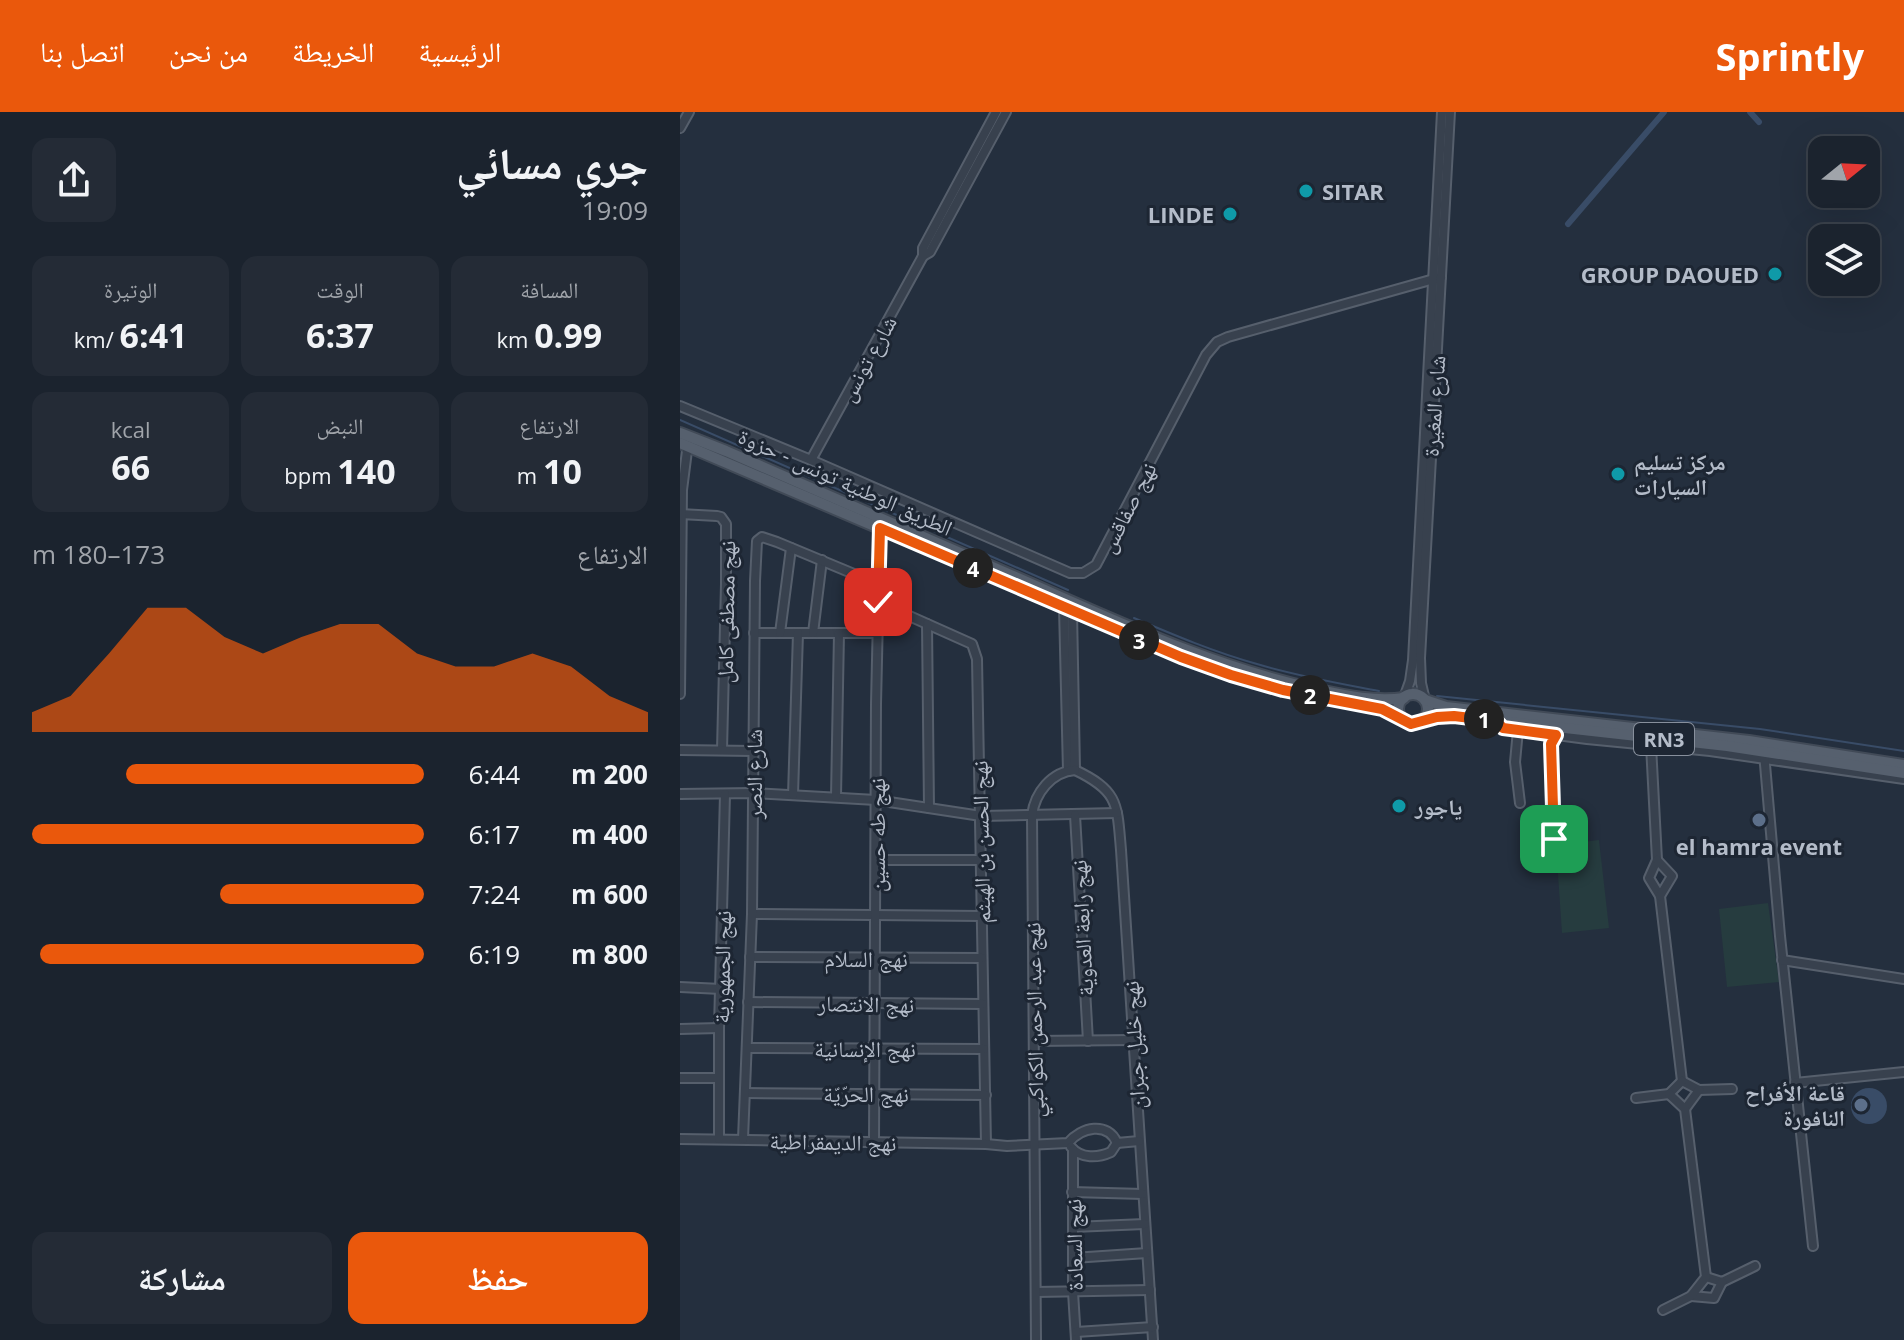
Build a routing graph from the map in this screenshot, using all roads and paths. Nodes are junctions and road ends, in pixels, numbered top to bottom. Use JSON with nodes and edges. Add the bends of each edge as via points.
{"nodes":[{"id":1,"x":689,"y":112,"type":"edge"},
{"id":2,"x":996,"y":112,"type":"edge"},
{"id":3,"x":1006,"y":112,"type":"edge"},
{"id":4,"x":1442,"y":112,"type":"edge"},
{"id":5,"x":1450,"y":112,"type":"edge"},
{"id":6,"x":680,"y":128,"type":"edge"},
{"id":7,"x":925,"y":252,"type":"junction"},
{"id":8,"x":1437,"y":277,"type":"junction"},
{"id":9,"x":680,"y":406,"type":"edge"},
{"id":10,"x":684,"y":440,"type":"edge"},
{"id":11,"x":811,"y":460,"type":"junction"},
{"id":12,"x":681,"y":514,"type":"edge"},
{"id":13,"x":880,"y":528,"type":"junction"},
{"id":14,"x":791,"y":548,"type":"junction"},
{"id":15,"x":822,"y":560,"type":"junction"},
{"id":16,"x":878,"y":584,"type":"junction"},
{"id":17,"x":878,"y":602,"type":"junction"},
{"id":18,"x":1068,"y":609,"type":"junction"},
{"id":19,"x":927,"y":624,"type":"junction"},
{"id":20,"x":754,"y":633,"type":"junction"},
{"id":21,"x":780,"y":633,"type":"junction"},
{"id":22,"x":798,"y":633,"type":"junction"},
{"id":23,"x":813,"y":633,"type":"junction"},
{"id":24,"x":839,"y":633,"type":"junction"},
{"id":25,"x":877,"y":633,"type":"junction"},
{"id":26,"x":680,"y":694,"type":"edge"},
{"id":27,"x":1404,"y":698,"type":"junction"},
{"id":28,"x":1425,"y":700,"type":"junction"},
{"id":29,"x":1401,"y":717,"type":"junction"},
{"id":30,"x":1423,"y":721,"type":"junction"},
{"id":31,"x":1496,"y":721,"type":"junction"},
{"id":32,"x":1518,"y":730,"type":"junction"},
{"id":33,"x":1556,"y":735,"type":"junction"},
{"id":34,"x":1651,"y":745,"type":"junction"},
{"id":35,"x":680,"y":750,"type":"edge"},
{"id":36,"x":722,"y":750,"type":"junction"},
{"id":37,"x":753,"y":751,"type":"junction"},
{"id":38,"x":1764,"y":756,"type":"junction"},
{"id":39,"x":1904,"y":765,"type":"edge"},
{"id":40,"x":1072,"y":770,"type":"junction"},
{"id":41,"x":1904,"y":773,"type":"edge"},
{"id":42,"x":1904,"y":779,"type":"edge"},
{"id":43,"x":753,"y":793,"type":"junction"},
{"id":44,"x":680,"y":794,"type":"edge"},
{"id":45,"x":725,"y":794,"type":"junction"},
{"id":46,"x":793,"y":795,"type":"junction"},
{"id":47,"x":836,"y":797,"type":"junction"},
{"id":48,"x":876,"y":800,"type":"junction"},
{"id":49,"x":1520,"y":803,"type":"dead end"},
{"id":50,"x":929,"y":808,"type":"junction"},
{"id":51,"x":1117,"y":813,"type":"junction"},
{"id":52,"x":1032,"y":815,"type":"junction"},
{"id":53,"x":1075,"y":815,"type":"junction"},
{"id":54,"x":981,"y":816,"type":"junction"},
{"id":55,"x":1554,"y":839,"type":"dead end"},
{"id":56,"x":876,"y":860,"type":"junction"},
{"id":57,"x":981,"y":860,"type":"junction"},
{"id":58,"x":1657,"y":860,"type":"junction"},
{"id":59,"x":1660,"y":896,"type":"junction"},
{"id":60,"x":752,"y":914,"type":"junction"},
{"id":61,"x":876,"y":916,"type":"junction"},
{"id":62,"x":982,"y":916,"type":"junction"},
{"id":63,"x":750,"y":957,"type":"junction"},
{"id":64,"x":982,"y":958,"type":"junction"},
{"id":65,"x":876,"y":959,"type":"junction"},
{"id":66,"x":1782,"y":960,"type":"junction"},
{"id":67,"x":1904,"y":979,"type":"edge"},
{"id":68,"x":680,"y":987,"type":"edge"},
{"id":69,"x":721,"y":989,"type":"junction"},
{"id":70,"x":748,"y":1002,"type":"junction"},
{"id":71,"x":876,"y":1004,"type":"junction"},
{"id":72,"x":983,"y":1004,"type":"junction"},
{"id":73,"x":719,"y":1028,"type":"junction"},
{"id":74,"x":680,"y":1029,"type":"edge"},
{"id":75,"x":1133,"y":1040,"type":"junction"},
{"id":76,"x":1035,"y":1041,"type":"junction"},
{"id":77,"x":1088,"y":1041,"type":"junction"},
{"id":78,"x":747,"y":1048,"type":"junction"},
{"id":79,"x":875,"y":1048,"type":"junction"},
{"id":80,"x":984,"y":1049,"type":"junction"},
{"id":81,"x":1904,"y":1072,"type":"edge"},
{"id":82,"x":680,"y":1078,"type":"edge"},
{"id":83,"x":719,"y":1078,"type":"junction"},
{"id":84,"x":1682,"y":1081,"type":"junction"},
{"id":85,"x":1795,"y":1083,"type":"junction"},
{"id":86,"x":1732,"y":1089,"type":"dead end"},
{"id":87,"x":1699,"y":1090,"type":"junction"},
{"id":88,"x":745,"y":1093,"type":"junction"},
{"id":89,"x":875,"y":1093,"type":"junction"},
{"id":90,"x":1669,"y":1094,"type":"junction"},
{"id":91,"x":986,"y":1095,"type":"junction"},
{"id":92,"x":1636,"y":1098,"type":"dead end"},
{"id":93,"x":1685,"y":1109,"type":"junction"},
{"id":94,"x":680,"y":1139,"type":"edge"},
{"id":95,"x":719,"y":1139,"type":"junction"},
{"id":96,"x":743,"y":1139,"type":"junction"},
{"id":97,"x":1139,"y":1141,"type":"junction"},
{"id":98,"x":874,"y":1142,"type":"junction"},
{"id":99,"x":1034,"y":1143,"type":"junction"},
{"id":100,"x":1117,"y":1143,"type":"junction"},
{"id":101,"x":986,"y":1144,"type":"junction"},
{"id":102,"x":1071,"y":1146,"type":"junction"},
{"id":103,"x":1072,"y":1192,"type":"junction"},
{"id":104,"x":1143,"y":1194,"type":"junction"},
{"id":105,"x":1145,"y":1224,"type":"junction"},
{"id":106,"x":1073,"y":1227,"type":"junction"},
{"id":107,"x":1813,"y":1246,"type":"dead end"},
{"id":108,"x":1147,"y":1253,"type":"junction"},
{"id":109,"x":1073,"y":1258,"type":"junction"},
{"id":110,"x":1755,"y":1266,"type":"dead end"},
{"id":111,"x":1706,"y":1277,"type":"junction"},
{"id":112,"x":1722,"y":1282,"type":"junction"},
{"id":113,"x":1150,"y":1290,"type":"junction"},
{"id":114,"x":1036,"y":1292,"type":"junction"},
{"id":115,"x":1073,"y":1292,"type":"junction"},
{"id":116,"x":1691,"y":1296,"type":"junction"},
{"id":117,"x":1663,"y":1310,"type":"dead end"},
{"id":118,"x":1153,"y":1327,"type":"junction"},
{"id":119,"x":1114,"y":1335,"type":"edge"},
{"id":120,"x":1076,"y":1336,"type":"edge"},
{"id":121,"x":1036,"y":1340,"type":"edge"},
{"id":122,"x":1153,"y":1340,"type":"edge"}],
"edges":[{"from":1,"to":6,"type":"street"},
{"from":2,"to":7,"type":"street","name":"شارع تونس"},
{"from":3,"to":7,"type":"street","name":"شارع تونس"},
{"from":4,"to":8,"type":"street","name":"شارع المغيرة"},
{"from":5,"to":8,"type":"street","name":"شارع المغيرة"},
{"from":7,"to":11,"type":"street","name":"شارع تونس"},
{"from":8,"to":11,"type":"street","name":"نهج صفاقس","via":[[1217,342],[1096,565],[1083,573],[1070,573]]},
{"from":8,"to":27,"type":"street","name":"شارع المغيرة","via":[[1413,660]]},
{"from":8,"to":28,"type":"street","name":"شارع المغيرة","via":[[1420,658]]},
{"from":9,"to":11,"type":"street","name":"نهج صفاقس"},
{"from":10,"to":12,"type":"street"},
{"from":10,"to":13,"type":"main road","name":"الطريق الوطنية تونس - حزوة","number":"RN3"},
{"from":10,"to":27,"type":"main road","name":"الطريق الوطنية تونس - حزوة","number":"RN3","via":[[726,451],[1118,622],[1257,675],[1363,698]]},
{"from":12,"to":26,"type":"street"},
{"from":12,"to":36,"type":"street","name":"نهج مصطفى كامل","via":[[717,516],[726,524]]},
{"from":13,"to":16,"type":"street","name":"نهج طه حسين"},
{"from":13,"to":18,"type":"main road","name":"الطريق الوطنية تونس - حزوة","number":"RN3"},
{"from":14,"to":15,"type":"street","name":"شارع النصر"},
{"from":14,"to":20,"type":"street","name":"شارع النصر","via":[[762,537],[757,541]]},
{"from":14,"to":21,"type":"street"},
{"from":15,"to":16,"type":"street","name":"شارع النصر"},
{"from":15,"to":23,"type":"street"},
{"from":16,"to":17,"type":"street","name":"نهج طه حسين"},
{"from":17,"to":19,"type":"street","name":"نهج الحسن بن الهيثم"},
{"from":17,"to":25,"type":"street","name":"نهج طه حسين"},
{"from":18,"to":29,"type":"main road","name":"الطريق الوطنية تونس - حزوة","number":"RN3","via":[[1231,675]]},
{"from":18,"to":40,"type":"street"},
{"from":19,"to":50,"type":"street"},
{"from":19,"to":54,"type":"street","name":"نهج الحسن بن الهيثم","via":[[972,644],[977,659]]},
{"from":20,"to":21,"type":"street"},
{"from":20,"to":37,"type":"street","name":"شارع النصر"},
{"from":21,"to":22,"type":"street"},
{"from":22,"to":23,"type":"street"},
{"from":22,"to":46,"type":"street"},
{"from":23,"to":24,"type":"street"},
{"from":24,"to":25,"type":"street"},
{"from":24,"to":47,"type":"street"},
{"from":25,"to":48,"type":"street","name":"نهج طه حسين"},
{"from":27,"to":28,"type":"main road","number":"RN3","via":[[1415,695]]},
{"from":27,"to":29,"type":"main road"},
{"from":28,"to":30,"type":"main road","via":[[1428,711]]},
{"from":28,"to":39,"type":"main road","number":"RN3","via":[[1446,707],[1749,741]]},
{"from":29,"to":30,"type":"main road","number":"RN3","via":[[1411,724]]},
{"from":30,"to":31,"type":"main road","number":"RN3","via":[[1454,716]]},
{"from":31,"to":32,"type":"street"},
{"from":31,"to":38,"type":"main road","number":"RN3","via":[[1727,746]]},
{"from":32,"to":33,"type":"street"},
{"from":32,"to":49,"type":"street"},
{"from":33,"to":34,"type":"street"},
{"from":33,"to":55,"type":"street","via":[[1551,744]]},
{"from":34,"to":38,"type":"street"},
{"from":34,"to":58,"type":"street"},
{"from":35,"to":36,"type":"street"},
{"from":36,"to":37,"type":"street"},
{"from":37,"to":43,"type":"street","name":"شارع النصر"},
{"from":38,"to":41,"type":"main road","number":"RN3"},
{"from":38,"to":42,"type":"street"},
{"from":38,"to":66,"type":"street"},
{"from":40,"to":51,"type":"street","name":"نهج خليل جبران","via":[[1108,790]]},
{"from":40,"to":52,"type":"street","via":[[1038,793]]},
{"from":43,"to":45,"type":"street"},
{"from":43,"to":46,"type":"street"},
{"from":43,"to":60,"type":"street","name":"شارع النصر"},
{"from":44,"to":45,"type":"street"},
{"from":45,"to":69,"type":"street","name":"نهج الجمهورية"},
{"from":46,"to":47,"type":"street"},
{"from":47,"to":48,"type":"street"},
{"from":48,"to":50,"type":"street"},
{"from":48,"to":56,"type":"street","name":"نهج طه حسين"},
{"from":50,"to":54,"type":"street"},
{"from":51,"to":53,"type":"street"},
{"from":51,"to":75,"type":"street","name":"نهج خليل جبران"},
{"from":52,"to":53,"type":"street"},
{"from":52,"to":54,"type":"street"},
{"from":52,"to":76,"type":"street","name":"نهج عبد الرحمن الكواكبي"},
{"from":53,"to":77,"type":"street","name":"نهج رابعة العدوية"},
{"from":54,"to":57,"type":"street","name":"نهج الحسن بن الهيثم"},
{"from":56,"to":57,"type":"street"},
{"from":56,"to":61,"type":"street","name":"نهج طه حسين"},
{"from":57,"to":62,"type":"street","name":"نهج الحسن بن الهيثم"},
{"from":58,"to":59,"type":"street","via":[[1649,878]]},
{"from":58,"to":59,"type":"street","via":[[1672,876]]},
{"from":59,"to":84,"type":"street"},
{"from":60,"to":61,"type":"street"},
{"from":60,"to":63,"type":"street","name":"شارع النصر"},
{"from":61,"to":62,"type":"street"},
{"from":61,"to":65,"type":"street","name":"نهج طه حسين"},
{"from":62,"to":64,"type":"street","name":"نهج الحسن بن الهيثم"},
{"from":63,"to":65,"type":"street","name":"نهج السلام"},
{"from":63,"to":70,"type":"street","name":"شارع النصر"},
{"from":64,"to":65,"type":"street","name":"نهج السلام"},
{"from":64,"to":72,"type":"street","name":"نهج الحسن بن الهيثم"},
{"from":65,"to":71,"type":"street","name":"نهج طه حسين"},
{"from":66,"to":67,"type":"street"},
{"from":66,"to":85,"type":"street"},
{"from":68,"to":69,"type":"street"},
{"from":69,"to":73,"type":"street","name":"نهج الجمهورية"},
{"from":70,"to":71,"type":"street","name":"نهج الانتصار"},
{"from":70,"to":78,"type":"street","name":"شارع النصر"},
{"from":71,"to":72,"type":"street","name":"نهج الانتصار"},
{"from":71,"to":79,"type":"street","name":"نهج طه حسين"},
{"from":72,"to":80,"type":"street","name":"نهج الحسن بن الهيثم"},
{"from":73,"to":74,"type":"street"},
{"from":73,"to":83,"type":"street","name":"نهج الجمهورية"},
{"from":75,"to":77,"type":"street"},
{"from":75,"to":97,"type":"street","name":"نهج خليل جبران"},
{"from":76,"to":77,"type":"street"},
{"from":76,"to":99,"type":"street","name":"نهج عبد الرحمن الكواكبي"},
{"from":78,"to":79,"type":"street","name":"نهج الإنسانية"},
{"from":78,"to":88,"type":"street","name":"شارع النصر"},
{"from":79,"to":80,"type":"street","name":"نهج الإنسانية"},
{"from":79,"to":89,"type":"street","name":"نهج طه حسين"},
{"from":80,"to":91,"type":"street","name":"نهج الحسن بن الهيثم"},
{"from":81,"to":85,"type":"street"},
{"from":82,"to":83,"type":"street"},
{"from":83,"to":95,"type":"street","name":"نهج الجمهورية"},
{"from":84,"to":87,"type":"street"},
{"from":84,"to":90,"type":"street"},
{"from":85,"to":107,"type":"street"},
{"from":86,"to":87,"type":"street"},
{"from":87,"to":93,"type":"street"},
{"from":88,"to":89,"type":"street","name":"نهج الحرّيّة"},
{"from":88,"to":96,"type":"street","name":"شارع النصر"},
{"from":89,"to":91,"type":"street","name":"نهج الحرّيّة"},
{"from":89,"to":98,"type":"street","name":"نهج طه حسين"},
{"from":90,"to":92,"type":"street"},
{"from":90,"to":93,"type":"street"},
{"from":91,"to":101,"type":"street","name":"نهج الحسن بن الهيثم"},
{"from":93,"to":111,"type":"street"},
{"from":94,"to":95,"type":"street","name":"نهج الديمقراطية"},
{"from":95,"to":96,"type":"street","name":"نهج الديمقراطية"},
{"from":96,"to":98,"type":"street","name":"نهج الديمقراطية"},
{"from":97,"to":100,"type":"street"},
{"from":97,"to":104,"type":"street","name":"نهج خليل جبران"},
{"from":98,"to":101,"type":"street","name":"نهج الديمقراطية"},
{"from":99,"to":101,"type":"street","name":"نهج الديمقراطية"},
{"from":99,"to":102,"type":"street","name":"نهج الديمقراطية"},
{"from":99,"to":114,"type":"street","name":"نهج عبد الرحمن الكواكبي"},
{"from":100,"to":102,"type":"street","name":"نهج الديمقراطية","via":[[1105,1155],[1085,1155]]},
{"from":100,"to":102,"type":"street","via":[[1110,1133],[1095,1128],[1080,1132]]},
{"from":102,"to":103,"type":"street","name":"نهج السعادة"},
{"from":103,"to":104,"type":"street"},
{"from":103,"to":106,"type":"street","name":"نهج السعادة"},
{"from":104,"to":105,"type":"street","name":"نهج خليل جبران"},
{"from":105,"to":106,"type":"street"},
{"from":105,"to":108,"type":"street","name":"نهج خليل جبران"},
{"from":106,"to":109,"type":"street","name":"نهج السعادة"},
{"from":108,"to":109,"type":"street"},
{"from":108,"to":113,"type":"street","name":"نهج خليل جبران"},
{"from":109,"to":115,"type":"street","name":"نهج السعادة"},
{"from":110,"to":112,"type":"street"},
{"from":111,"to":112,"type":"street"},
{"from":111,"to":116,"type":"street"},
{"from":112,"to":116,"type":"street","via":[[1714,1298]]},
{"from":113,"to":115,"type":"street"},
{"from":113,"to":118,"type":"street","name":"نهج خليل جبران"},
{"from":114,"to":115,"type":"street"},
{"from":114,"to":121,"type":"street","name":"نهج عبد الرحمن الكواكبي"},
{"from":115,"to":120,"type":"street","name":"نهج السعادة"},
{"from":116,"to":117,"type":"street"},
{"from":118,"to":119,"type":"street"},
{"from":118,"to":122,"type":"street","name":"نهج خليل جبران"},
{"from":119,"to":120,"type":"street"}]}
